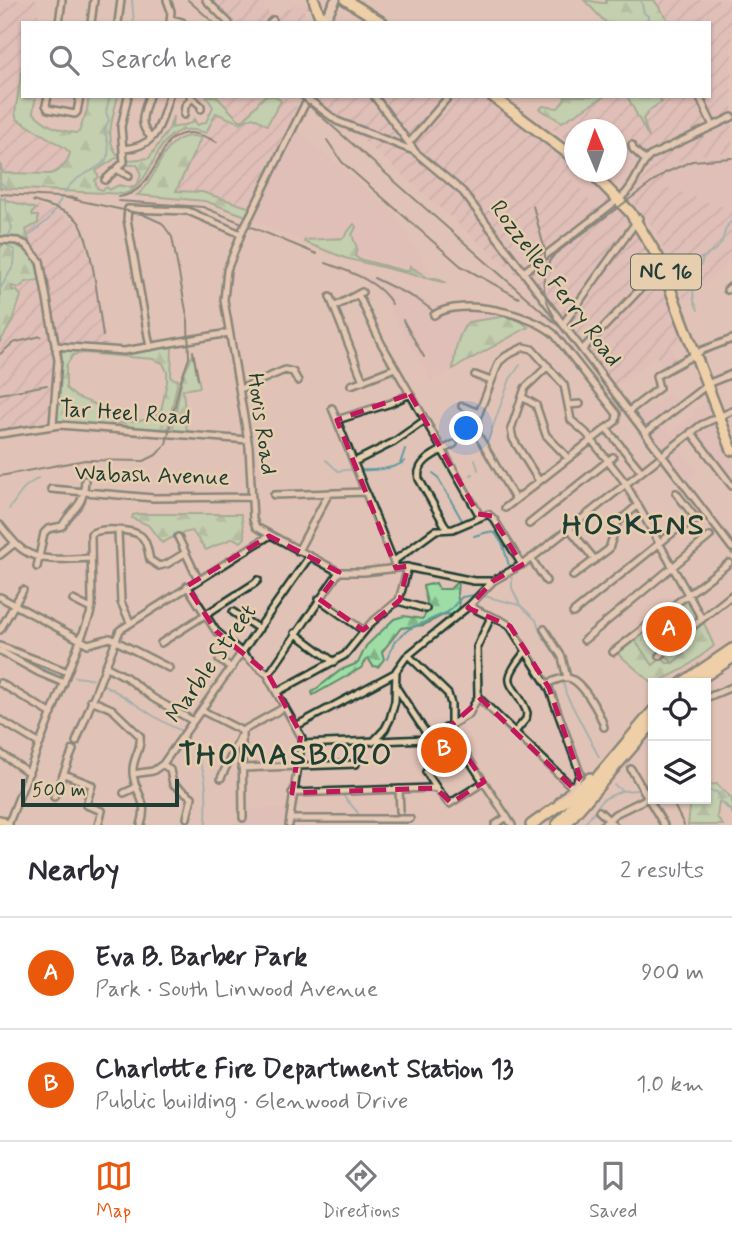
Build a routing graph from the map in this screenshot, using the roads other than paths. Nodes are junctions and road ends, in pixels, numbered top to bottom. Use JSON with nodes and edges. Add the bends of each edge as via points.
{"nodes":[{"id":1,"x":62,"y":0,"type":"edge"},
{"id":2,"x":94,"y":0,"type":"edge"},
{"id":3,"x":121,"y":0,"type":"edge"},
{"id":4,"x":167,"y":0,"type":"edge"},
{"id":5,"x":206,"y":0,"type":"edge"},
{"id":6,"x":314,"y":0,"type":"edge"},
{"id":7,"x":337,"y":0,"type":"edge"},
{"id":8,"x":346,"y":0,"type":"edge"},
{"id":9,"x":324,"y":20,"type":"edge"},
{"id":10,"x":59,"y":21,"type":"edge"},
{"id":11,"x":91,"y":21,"type":"edge"},
{"id":12,"x":118,"y":21,"type":"edge"},
{"id":13,"x":170,"y":21,"type":"edge"},
{"id":14,"x":227,"y":21,"type":"edge"},
{"id":15,"x":371,"y":21,"type":"edge"},
{"id":16,"x":380,"y":21,"type":"edge"},
{"id":17,"x":48,"y":98,"type":"edge"},
{"id":18,"x":80,"y":98,"type":"edge"},
{"id":19,"x":128,"y":98,"type":"edge"},
{"id":20,"x":148,"y":98,"type":"edge"},
{"id":21,"x":168,"y":98,"type":"edge"},
{"id":22,"x":190,"y":98,"type":"edge"},
{"id":23,"x":192,"y":98,"type":"edge"},
{"id":24,"x":308,"y":98,"type":"edge"},
{"id":25,"x":375,"y":98,"type":"edge"},
{"id":26,"x":447,"y":98,"type":"edge"},
{"id":27,"x":499,"y":98,"type":"edge"},
{"id":28,"x":700,"y":98,"type":"edge"},
{"id":29,"x":201,"y":109,"type":"dead end"},
{"id":30,"x":184,"y":115,"type":"dead end"},
{"id":31,"x":732,"y":117,"type":"edge"},
{"id":32,"x":713,"y":126,"type":"junction"},
{"id":33,"x":151,"y":137,"type":"junction"},
{"id":34,"x":409,"y":143,"type":"junction"},
{"id":35,"x":564,"y":144,"type":"edge"},
{"id":36,"x":632,"y":145,"type":"dead end"},
{"id":37,"x":123,"y":149,"type":"junction"},
{"id":38,"x":564,"y":149,"type":"edge"},
{"id":39,"x":414,"y":151,"type":"junction"},
{"id":40,"x":646,"y":161,"type":"junction"},
{"id":41,"x":118,"y":170,"type":"junction"},
{"id":42,"x":129,"y":176,"type":"dead end"},
{"id":43,"x":105,"y":180,"type":"dead end"},
{"id":44,"x":603,"y":182,"type":"edge"},
{"id":45,"x":607,"y":182,"type":"edge"},
{"id":46,"x":621,"y":198,"type":"junction"},
{"id":47,"x":638,"y":220,"type":"junction"},
{"id":48,"x":242,"y":232,"type":"junction"},
{"id":49,"x":0,"y":240,"type":"edge"},
{"id":50,"x":525,"y":271,"type":"junction"},
{"id":51,"x":644,"y":285,"type":"dead end"},
{"id":52,"x":330,"y":297,"type":"dead end"},
{"id":53,"x":334,"y":307,"type":"junction"},
{"id":54,"x":435,"y":314,"type":"dead end"},
{"id":55,"x":564,"y":323,"type":"junction"},
{"id":56,"x":229,"y":332,"type":"junction"},
{"id":57,"x":732,"y":339,"type":"edge"},
{"id":58,"x":55,"y":346,"type":"junction"},
{"id":59,"x":150,"y":347,"type":"junction"},
{"id":60,"x":583,"y":349,"type":"junction"},
{"id":61,"x":698,"y":353,"type":"junction"},
{"id":62,"x":548,"y":366,"type":"junction"},
{"id":63,"x":395,"y":368,"type":"junction"},
{"id":64,"x":732,"y":374,"type":"edge"},
{"id":65,"x":475,"y":375,"type":"dead end"},
{"id":66,"x":298,"y":381,"type":"dead end"},
{"id":67,"x":363,"y":381,"type":"junction"},
{"id":68,"x":491,"y":381,"type":"junction"},
{"id":69,"x":710,"y":383,"type":"junction"},
{"id":70,"x":351,"y":385,"type":"dead end"},
{"id":71,"x":240,"y":389,"type":"junction"},
{"id":72,"x":410,"y":394,"type":"junction"},
{"id":73,"x":522,"y":397,"type":"junction"},
{"id":74,"x":580,"y":404,"type":"dead end"},
{"id":75,"x":568,"y":405,"type":"junction"},
{"id":76,"x":463,"y":406,"type":"dead end"},
{"id":77,"x":332,"y":408,"type":"dead end"},
{"id":78,"x":629,"y":411,"type":"junction"},
{"id":79,"x":479,"y":413,"type":"junction"},
{"id":80,"x":725,"y":414,"type":"edge"},
{"id":81,"x":337,"y":420,"type":"junction"},
{"id":82,"x":425,"y":420,"type":"junction"},
{"id":83,"x":53,"y":425,"type":"junction"},
{"id":84,"x":606,"y":428,"type":"junction"},
{"id":85,"x":691,"y":432,"type":"junction"},
{"id":86,"x":645,"y":433,"type":"junction"},
{"id":87,"x":0,"y":434,"type":"edge"},
{"id":88,"x":732,"y":436,"type":"edge"},
{"id":89,"x":248,"y":440,"type":"junction"},
{"id":90,"x":591,"y":440,"type":"junction"},
{"id":91,"x":454,"y":444,"type":"dead end"},
{"id":92,"x":732,"y":450,"type":"edge"},
{"id":93,"x":442,"y":451,"type":"junction"},
{"id":94,"x":662,"y":455,"type":"junction"},
{"id":95,"x":568,"y":458,"type":"junction"},
{"id":96,"x":611,"y":459,"type":"junction"},
{"id":97,"x":354,"y":462,"type":"junction"},
{"id":98,"x":641,"y":471,"type":"junction"},
{"id":99,"x":85,"y":480,"type":"dead end"},
{"id":100,"x":538,"y":481,"type":"junction"},
{"id":101,"x":625,"y":484,"type":"junction"},
{"id":102,"x":732,"y":486,"type":"edge"},
{"id":103,"x":51,"y":489,"type":"dead end"},
{"id":104,"x":85,"y":492,"type":"junction"},
{"id":105,"x":366,"y":492,"type":"junction"},
{"id":106,"x":329,"y":493,"type":"junction"},
{"id":107,"x":676,"y":494,"type":"dead end"},
{"id":108,"x":274,"y":495,"type":"dead end"},
{"id":109,"x":252,"y":497,"type":"junction"},
{"id":110,"x":515,"y":499,"type":"junction"},
{"id":111,"x":638,"y":505,"type":"junction"},
{"id":112,"x":505,"y":508,"type":"dead end"},
{"id":113,"x":706,"y":514,"type":"junction"},
{"id":114,"x":481,"y":516,"type":"junction"},
{"id":115,"x":697,"y":520,"type":"junction"},
{"id":116,"x":528,"y":524,"type":"dead end"},
{"id":117,"x":0,"y":525,"type":"edge"},
{"id":118,"x":569,"y":528,"type":"junction"},
{"id":119,"x":447,"y":529,"type":"junction"},
{"id":120,"x":118,"y":531,"type":"junction"},
{"id":121,"x":269,"y":536,"type":"junction"},
{"id":122,"x":710,"y":536,"type":"dead end"},
{"id":123,"x":177,"y":537,"type":"dead end"},
{"id":124,"x":15,"y":543,"type":"junction"},
{"id":125,"x":659,"y":544,"type":"junction"},
{"id":126,"x":731,"y":545,"type":"edge"},
{"id":127,"x":298,"y":551,"type":"junction"},
{"id":128,"x":185,"y":553,"type":"junction"},
{"id":129,"x":0,"y":555,"type":"edge"},
{"id":130,"x":40,"y":556,"type":"junction"},
{"id":131,"x":310,"y":557,"type":"junction"},
{"id":132,"x":90,"y":558,"type":"junction"},
{"id":133,"x":531,"y":558,"type":"junction"},
{"id":134,"x":595,"y":560,"type":"junction"},
{"id":135,"x":729,"y":563,"type":"dead end"},
{"id":136,"x":154,"y":564,"type":"junction"},
{"id":137,"x":395,"y":564,"type":"junction"},
{"id":138,"x":522,"y":565,"type":"junction"},
{"id":139,"x":37,"y":567,"type":"dead end"},
{"id":140,"x":408,"y":567,"type":"junction"},
{"id":141,"x":672,"y":568,"type":"junction"},
{"id":142,"x":150,"y":571,"type":"dead end"},
{"id":143,"x":339,"y":572,"type":"junction"},
{"id":144,"x":576,"y":574,"type":"dead end"},
{"id":145,"x":198,"y":579,"type":"junction"},
{"id":146,"x":258,"y":580,"type":"dead end"},
{"id":147,"x":494,"y":581,"type":"junction"},
{"id":148,"x":546,"y":581,"type":"dead end"},
{"id":149,"x":187,"y":586,"type":"junction"},
{"id":150,"x":23,"y":590,"type":"dead end"},
{"id":151,"x":688,"y":595,"type":"junction"},
{"id":152,"x":732,"y":595,"type":"edge"},
{"id":153,"x":0,"y":597,"type":"edge"},
{"id":154,"x":319,"y":599,"type":"junction"},
{"id":155,"x":74,"y":600,"type":"dead end"},
{"id":156,"x":398,"y":601,"type":"junction"},
{"id":157,"x":15,"y":604,"type":"junction"},
{"id":158,"x":470,"y":605,"type":"junction"},
{"id":159,"x":91,"y":609,"type":"junction"},
{"id":160,"x":426,"y":609,"type":"dead end"},
{"id":161,"x":233,"y":612,"type":"dead end"},
{"id":162,"x":573,"y":613,"type":"dead end"},
{"id":163,"x":205,"y":615,"type":"junction"},
{"id":164,"x":491,"y":617,"type":"junction"},
{"id":165,"x":702,"y":619,"type":"junction"},
{"id":166,"x":130,"y":622,"type":"junction"},
{"id":167,"x":259,"y":629,"type":"junction"},
{"id":168,"x":544,"y":629,"type":"dead end"},
{"id":169,"x":0,"y":630,"type":"edge"},
{"id":170,"x":364,"y":631,"type":"junction"},
{"id":171,"x":295,"y":634,"type":"junction"},
{"id":172,"x":80,"y":640,"type":"junction"},
{"id":173,"x":115,"y":640,"type":"junction"},
{"id":174,"x":584,"y":640,"type":"dead end"},
{"id":175,"x":161,"y":643,"type":"dead end"},
{"id":176,"x":0,"y":648,"type":"edge"},
{"id":177,"x":156,"y":649,"type":"dead end"},
{"id":178,"x":526,"y":651,"type":"junction"},
{"id":179,"x":613,"y":652,"type":"dead end"},
{"id":180,"x":241,"y":654,"type":"junction"},
{"id":181,"x":731,"y":654,"type":"edge"},
{"id":182,"x":408,"y":655,"type":"junction"},
{"id":183,"x":660,"y":656,"type":"dead end"},
{"id":184,"x":152,"y":658,"type":"junction"},
{"id":185,"x":219,"y":660,"type":"dead end"},
{"id":186,"x":334,"y":662,"type":"junction"},
{"id":187,"x":104,"y":666,"type":"junction"},
{"id":188,"x":232,"y":667,"type":"junction"},
{"id":189,"x":169,"y":668,"type":"dead end"},
{"id":190,"x":68,"y":672,"type":"junction"},
{"id":191,"x":396,"y":673,"type":"junction"},
{"id":192,"x":268,"y":675,"type":"junction"},
{"id":193,"x":567,"y":678,"type":"junction"},
{"id":194,"x":690,"y":678,"type":"edge"},
{"id":195,"x":700,"y":678,"type":"edge"},
{"id":196,"x":64,"y":682,"type":"junction"},
{"id":197,"x":0,"y":683,"type":"edge"},
{"id":198,"x":547,"y":684,"type":"junction"},
{"id":199,"x":396,"y":687,"type":"junction"},
{"id":200,"x":732,"y":687,"type":"edge"},
{"id":201,"x":277,"y":692,"type":"junction"},
{"id":202,"x":711,"y":696,"type":"edge"},
{"id":203,"x":478,"y":697,"type":"junction"},
{"id":204,"x":92,"y":700,"type":"junction"},
{"id":205,"x":285,"y":707,"type":"junction"},
{"id":206,"x":201,"y":710,"type":"junction"},
{"id":207,"x":52,"y":714,"type":"junction"},
{"id":208,"x":648,"y":719,"type":"edge"},
{"id":209,"x":0,"y":720,"type":"edge"},
{"id":210,"x":193,"y":721,"type":"junction"},
{"id":211,"x":296,"y":726,"type":"junction"},
{"id":212,"x":648,"y":726,"type":"edge"},
{"id":213,"x":450,"y":727,"type":"junction"},
{"id":214,"x":604,"y":727,"type":"dead end"},
{"id":215,"x":641,"y":731,"type":"junction"},
{"id":216,"x":515,"y":732,"type":"junction"},
{"id":217,"x":242,"y":733,"type":"junction"},
{"id":218,"x":430,"y":739,"type":"junction"},
{"id":219,"x":76,"y":742,"type":"dead end"},
{"id":220,"x":373,"y":742,"type":"junction"},
{"id":221,"x":40,"y":744,"type":"junction"},
{"id":222,"x":302,"y":744,"type":"junction"},
{"id":223,"x":629,"y":745,"type":"junction"},
{"id":224,"x":73,"y":750,"type":"dead end"},
{"id":225,"x":0,"y":753,"type":"edge"},
{"id":226,"x":612,"y":758,"type":"junction"},
{"id":227,"x":163,"y":764,"type":"junction"},
{"id":228,"x":356,"y":764,"type":"dead end"},
{"id":229,"x":296,"y":766,"type":"junction"},
{"id":230,"x":242,"y":768,"type":"junction"},
{"id":231,"x":631,"y":769,"type":"dead end"},
{"id":232,"x":426,"y":772,"type":"dead end"},
{"id":233,"x":611,"y":772,"type":"junction"},
{"id":234,"x":29,"y":774,"type":"junction"},
{"id":235,"x":64,"y":774,"type":"junction"},
{"id":236,"x":133,"y":774,"type":"junction"},
{"id":237,"x":221,"y":778,"type":"dead end"},
{"id":238,"x":484,"y":782,"type":"junction"},
{"id":239,"x":137,"y":787,"type":"junction"},
{"id":240,"x":572,"y":787,"type":"junction"},
{"id":241,"x":399,"y":789,"type":"junction"},
{"id":242,"x":438,"y":790,"type":"junction"},
{"id":243,"x":124,"y":793,"type":"dead end"},
{"id":244,"x":292,"y":793,"type":"junction"},
{"id":245,"x":54,"y":797,"type":"dead end"},
{"id":246,"x":648,"y":798,"type":"joint"},
{"id":247,"x":652,"y":804,"type":"edge"},
{"id":248,"x":400,"y":811,"type":"dead end"},
{"id":249,"x":599,"y":811,"type":"dead end"},
{"id":250,"x":507,"y":817,"type":"junction"},
{"id":251,"x":187,"y":818,"type":"dead end"},
{"id":252,"x":243,"y":818,"type":"dead end"},
{"id":253,"x":410,"y":818,"type":"dead end"},
{"id":254,"x":609,"y":820,"type":"junction"},
{"id":255,"x":289,"y":822,"type":"edge"},
{"id":256,"x":0,"y":823,"type":"edge"},
{"id":257,"x":529,"y":824,"type":"edge"},
{"id":258,"x":8,"y":825,"type":"edge"},
{"id":259,"x":98,"y":825,"type":"edge"},
{"id":260,"x":141,"y":825,"type":"edge"},
{"id":261,"x":495,"y":825,"type":"edge"},
{"id":262,"x":512,"y":825,"type":"edge"},
{"id":263,"x":557,"y":825,"type":"edge"},
{"id":264,"x":565,"y":825,"type":"edge"},
{"id":265,"x":575,"y":825,"type":"edge"},
{"id":266,"x":603,"y":825,"type":"edge"},
{"id":267,"x":614,"y":825,"type":"edge"},
{"id":268,"x":664,"y":825,"type":"edge"}],
"edges":[{"from":1,"to":10,"type":"street"},
{"from":2,"to":11,"type":"street"},
{"from":3,"to":12,"type":"street"},
{"from":4,"to":13,"type":"street"},
{"from":5,"to":14,"type":"street"},
{"from":6,"to":9,"type":"highway"},
{"from":7,"to":9,"type":"street"},
{"from":7,"to":15,"type":"highway"},
{"from":8,"to":16,"type":"highway"},
{"from":17,"to":18,"type":"street","via":[[47,107],[76,114]]},
{"from":19,"to":37,"type":"street","via":[[121,127]]},
{"from":20,"to":33,"type":"street","via":[[142,122]]},
{"from":21,"to":33,"type":"street","via":[[160,126]]},
{"from":22,"to":30,"type":"street"},
{"from":23,"to":29,"type":"street"},
{"from":24,"to":39,"type":"street","name":"Rozzelles Ferry Road","via":[[334,119]]},
{"from":24,"to":48,"type":"street","name":"Hovis Road","bridge":true},
{"from":25,"to":34,"type":"street"},
{"from":26,"to":34,"type":"street"},
{"from":27,"to":35,"type":"highway"},
{"from":27,"to":38,"type":"highway"},
{"from":28,"to":32,"type":"street"},
{"from":31,"to":32,"type":"street"},
{"from":32,"to":40,"type":"street"},
{"from":33,"to":37,"type":"street","via":[[140,147]]},
{"from":34,"to":39,"type":"street"},
{"from":36,"to":40,"type":"street"},
{"from":37,"to":41,"type":"street","via":[[124,162]]},
{"from":39,"to":50,"type":"street","name":"Rozzelles Ferry Road","via":[[470,200]]},
{"from":40,"to":46,"type":"street"},
{"from":41,"to":42,"type":"street"},
{"from":41,"to":43,"type":"street"},
{"from":44,"to":46,"type":"highway","number":"NC 16"},
{"from":45,"to":46,"type":"highway","number":"NC 16"},
{"from":46,"to":47,"type":"highway","number":"NC 16"},
{"from":46,"to":50,"type":"street"},
{"from":47,"to":55,"type":"street"},
{"from":47,"to":61,"type":"highway","number":"NC 16"},
{"from":48,"to":56,"type":"street","name":"Hovis Road","via":[[225,283]]},
{"from":48,"to":59,"type":"street","via":[[188,211],[128,210]]},
{"from":49,"to":58,"type":"street","via":[[18,241],[38,258]]},
{"from":50,"to":55,"type":"street","name":"Rozzelles Ferry Road"},
{"from":51,"to":60,"type":"street"},
{"from":52,"to":53,"type":"street"},
{"from":53,"to":63,"type":"street","via":[[360,293]]},
{"from":53,"to":67,"type":"street"},
{"from":54,"to":84,"type":"street","via":[[457,308],[495,309],[549,330],[617,414]]},
{"from":55,"to":60,"type":"street","name":"Rozzelles Ferry Road"},
{"from":56,"to":59,"type":"street"},
{"from":56,"to":71,"type":"street","name":"Hovis Road"},
{"from":57,"to":61,"type":"street"},
{"from":58,"to":59,"type":"street","via":[[120,352]]},
{"from":58,"to":83,"type":"street"},
{"from":60,"to":78,"type":"street","name":"Rozzelles Ferry Road"},
{"from":61,"to":69,"type":"highway","number":"NC 16"},
{"from":61,"to":78,"type":"street","via":[[655,377],[660,387]]},
{"from":62,"to":68,"type":"street","via":[[532,349],[520,348],[501,359]]},
{"from":62,"to":73,"type":"street","via":[[526,386]]},
{"from":62,"to":75,"type":"street","via":[[564,385]]},
{"from":63,"to":67,"type":"street"},
{"from":63,"to":72,"type":"street"},
{"from":64,"to":69,"type":"street"},
{"from":65,"to":68,"type":"street"},
{"from":66,"to":71,"type":"street","via":[[293,372],[285,370]]},
{"from":67,"to":70,"type":"street"},
{"from":68,"to":79,"type":"street"},
{"from":69,"to":80,"type":"highway","number":"NC 16"},
{"from":69,"to":86,"type":"street"},
{"from":71,"to":89,"type":"street","name":"Hovis Road"},
{"from":72,"to":81,"type":"street"},
{"from":72,"to":82,"type":"street"},
{"from":73,"to":95,"type":"street","via":[[536,405],[546,435]]},
{"from":73,"to":100,"type":"street","via":[[511,432]]},
{"from":74,"to":75,"type":"street"},
{"from":75,"to":90,"type":"street","via":[[571,420]]},
{"from":76,"to":79,"type":"street"},
{"from":77,"to":81,"type":"street"},
{"from":78,"to":86,"type":"street","name":"Rozzelles Ferry Road"},
{"from":79,"to":110,"type":"street","via":[[478,435]]},
{"from":80,"to":85,"type":"street"},
{"from":80,"to":88,"type":"highway","number":"NC 16"},
{"from":80,"to":92,"type":"highway","number":"NC 16"},
{"from":81,"to":97,"type":"street"},
{"from":82,"to":93,"type":"street"},
{"from":82,"to":97,"type":"street"},
{"from":83,"to":87,"type":"street","name":"Tar Heel Road"},
{"from":83,"to":89,"type":"street","name":"Tar Heel Road"},
{"from":84,"to":90,"type":"street"},
{"from":84,"to":98,"type":"street"},
{"from":85,"to":94,"type":"street"},
{"from":85,"to":102,"type":"street"},
{"from":86,"to":94,"type":"street","name":"Rozzelles Ferry Road"},
{"from":89,"to":109,"type":"street","name":"Hovis Road"},
{"from":90,"to":95,"type":"street"},
{"from":90,"to":96,"type":"street"},
{"from":91,"to":93,"type":"street"},
{"from":93,"to":114,"type":"street"},
{"from":93,"to":119,"type":"street","via":[[423,462],[418,474]]},
{"from":94,"to":98,"type":"street"},
{"from":94,"to":113,"type":"street","name":"Rozzelles Ferry Road"},
{"from":95,"to":100,"type":"street"},
{"from":96,"to":101,"type":"street"},
{"from":96,"to":116,"type":"street"},
{"from":97,"to":105,"type":"street"},
{"from":98,"to":101,"type":"street"},
{"from":99,"to":104,"type":"street"},
{"from":100,"to":110,"type":"street"},
{"from":101,"to":111,"type":"street"},
{"from":101,"to":118,"type":"street"},
{"from":103,"to":104,"type":"street","name":"Wabash Avenue"},
{"from":104,"to":109,"type":"street","name":"Wabash Avenue","via":[[153,498]]},
{"from":104,"to":130,"type":"street","via":[[82,503],[62,526],[43,534]]},
{"from":105,"to":106,"type":"street"},
{"from":105,"to":137,"type":"street"},
{"from":106,"to":108,"type":"street"},
{"from":106,"to":127,"type":"street"},
{"from":107,"to":115,"type":"street"},
{"from":109,"to":121,"type":"street","name":"Hovis Road","via":[[255,524]]},
{"from":110,"to":112,"type":"street"},
{"from":111,"to":125,"type":"street"},
{"from":111,"to":134,"type":"street","via":[[617,523],[608,550]]},
{"from":113,"to":115,"type":"street"},
{"from":113,"to":126,"type":"street","name":"Rozzelles Ferry Road"},
{"from":114,"to":119,"type":"street"},
{"from":114,"to":138,"type":"street","via":[[492,516]]},
{"from":115,"to":125,"type":"street"},
{"from":117,"to":124,"type":"street"},
{"from":118,"to":133,"type":"street"},
{"from":118,"to":134,"type":"street"},
{"from":119,"to":137,"type":"street","via":[[435,530]]},
{"from":120,"to":132,"type":"street","via":[[92,532]]},
{"from":120,"to":136,"type":"street","via":[[143,538]]},
{"from":120,"to":166,"type":"street","via":[[121,602]]},
{"from":121,"to":127,"type":"street"},
{"from":121,"to":145,"type":"street"},
{"from":122,"to":141,"type":"street"},
{"from":123,"to":128,"type":"street"},
{"from":124,"to":129,"type":"street"},
{"from":124,"to":130,"type":"street"},
{"from":125,"to":141,"type":"street"},
{"from":125,"to":162,"type":"street"},
{"from":127,"to":131,"type":"street"},
{"from":128,"to":136,"type":"street","via":[[165,565]]},
{"from":128,"to":145,"type":"street"},
{"from":130,"to":132,"type":"street"},
{"from":130,"to":139,"type":"street"},
{"from":131,"to":143,"type":"street"},
{"from":131,"to":167,"type":"street","name":"Marble Street"},
{"from":132,"to":159,"type":"street"},
{"from":133,"to":138,"type":"street"},
{"from":133,"to":148,"type":"street"},
{"from":134,"to":144,"type":"street"},
{"from":135,"to":151,"type":"street"},
{"from":136,"to":142,"type":"street"},
{"from":137,"to":140,"type":"street"},
{"from":137,"to":143,"type":"street","via":[[364,572]]},
{"from":138,"to":147,"type":"street"},
{"from":140,"to":147,"type":"street"},
{"from":140,"to":156,"type":"street"},
{"from":141,"to":151,"type":"street"},
{"from":141,"to":174,"type":"street"},
{"from":143,"to":154,"type":"street"},
{"from":145,"to":149,"type":"street"},
{"from":146,"to":163,"type":"street"},
{"from":147,"to":158,"type":"street"},
{"from":149,"to":163,"type":"street"},
{"from":149,"to":166,"type":"street"},
{"from":150,"to":157,"type":"street"},
{"from":151,"to":165,"type":"street"},
{"from":151,"to":179,"type":"street"},
{"from":152,"to":165,"type":"street"},
{"from":153,"to":157,"type":"street"},
{"from":154,"to":170,"type":"street"},
{"from":154,"to":171,"type":"street"},
{"from":155,"to":159,"type":"street"},
{"from":156,"to":160,"type":"street"},
{"from":156,"to":170,"type":"street"},
{"from":157,"to":169,"type":"street"},
{"from":157,"to":172,"type":"street"},
{"from":158,"to":164,"type":"street"},
{"from":158,"to":182,"type":"street"},
{"from":159,"to":172,"type":"street"},
{"from":161,"to":167,"type":"street"},
{"from":163,"to":175,"type":"street"},
{"from":163,"to":180,"type":"street"},
{"from":164,"to":178,"type":"street","via":[[508,624]]},
{"from":164,"to":203,"type":"street","via":[[477,647]]},
{"from":165,"to":183,"type":"street"},
{"from":166,"to":173,"type":"street"},
{"from":167,"to":180,"type":"street","name":"Marble Street"},
{"from":168,"to":193,"type":"street","via":[[561,655]]},
{"from":170,"to":186,"type":"street"},
{"from":171,"to":186,"type":"street"},
{"from":171,"to":192,"type":"street"},
{"from":172,"to":173,"type":"street","via":[[90,645]]},
{"from":172,"to":190,"type":"street"},
{"from":173,"to":184,"type":"street"},
{"from":173,"to":187,"type":"street"},
{"from":176,"to":190,"type":"street"},
{"from":176,"to":196,"type":"street"},
{"from":177,"to":184,"type":"street"},
{"from":178,"to":198,"type":"street"},
{"from":178,"to":216,"type":"street","via":[[510,680],[527,714]]},
{"from":180,"to":188,"type":"street","name":"Marble Street"},
{"from":180,"to":192,"type":"street"},
{"from":181,"to":194,"type":"highway"},
{"from":181,"to":195,"type":"highway"},
{"from":182,"to":191,"type":"street"},
{"from":182,"to":213,"type":"street","via":[[448,694]]},
{"from":184,"to":189,"type":"street"},
{"from":185,"to":188,"type":"street"},
{"from":186,"to":201,"type":"street"},
{"from":187,"to":204,"type":"street"},
{"from":187,"to":210,"type":"street"},
{"from":188,"to":206,"type":"street","name":"Marble Street"},
{"from":190,"to":196,"type":"street"},
{"from":191,"to":199,"type":"street"},
{"from":191,"to":211,"type":"street"},
{"from":192,"to":201,"type":"street"},
{"from":193,"to":198,"type":"street"},
{"from":193,"to":214,"type":"street","via":[[582,687]]},
{"from":196,"to":207,"type":"street"},
{"from":197,"to":207,"type":"street"},
{"from":198,"to":240,"type":"street","via":[[580,770]]},
{"from":199,"to":218,"type":"street"},
{"from":199,"to":220,"type":"street","via":[[389,722]]},
{"from":200,"to":202,"type":"street"},
{"from":201,"to":205,"type":"street"},
{"from":203,"to":213,"type":"street","via":[[469,714]]},
{"from":203,"to":216,"type":"street"},
{"from":204,"to":219,"type":"street"},
{"from":204,"to":236,"type":"street","via":[[112,709],[137,732],[141,742]]},
{"from":205,"to":211,"type":"street"},
{"from":205,"to":217,"type":"street"},
{"from":206,"to":210,"type":"street","name":"Marble Street"},
{"from":206,"to":217,"type":"street"},
{"from":207,"to":221,"type":"street"},
{"from":208,"to":215,"type":"highway"},
{"from":209,"to":221,"type":"street"},
{"from":210,"to":227,"type":"street","name":"Marble Street"},
{"from":211,"to":222,"type":"street"},
{"from":212,"to":215,"type":"highway"},
{"from":213,"to":218,"type":"street"},
{"from":213,"to":238,"type":"street"},
{"from":215,"to":223,"type":"highway"},
{"from":216,"to":240,"type":"street"},
{"from":217,"to":230,"type":"street"},
{"from":217,"to":237,"type":"street"},
{"from":218,"to":220,"type":"street"},
{"from":220,"to":222,"type":"street"},
{"from":221,"to":234,"type":"street"},
{"from":222,"to":229,"type":"street"},
{"from":223,"to":226,"type":"highway"},
{"from":223,"to":233,"type":"highway"},
{"from":224,"to":235,"type":"street"},
{"from":225,"to":234,"type":"street"},
{"from":226,"to":257,"type":"highway","via":[[565,801]]},
{"from":226,"to":263,"type":"highway"},
{"from":227,"to":236,"type":"street"},
{"from":227,"to":251,"type":"street","via":[[170,770],[173,784],[192,797]]},
{"from":228,"to":229,"type":"street"},
{"from":229,"to":230,"type":"street"},
{"from":229,"to":244,"type":"street"},
{"from":230,"to":252,"type":"street"},
{"from":231,"to":246,"type":"street"},
{"from":232,"to":242,"type":"street"},
{"from":233,"to":264,"type":"highway"},
{"from":233,"to":265,"type":"highway"},
{"from":234,"to":258,"type":"street"},
{"from":235,"to":245,"type":"street"},
{"from":235,"to":259,"type":"street","via":[[92,785],[86,805],[102,811]]},
{"from":236,"to":239,"type":"street"},
{"from":238,"to":242,"type":"street","via":[[449,804]]},
{"from":238,"to":250,"type":"street"},
{"from":239,"to":243,"type":"street"},
{"from":239,"to":260,"type":"street","via":[[145,807]]},
{"from":240,"to":257,"type":"street"},
{"from":241,"to":242,"type":"street"},
{"from":241,"to":244,"type":"street"},
{"from":241,"to":248,"type":"street"},
{"from":244,"to":255,"type":"street"},
{"from":246,"to":254,"type":"street"},
{"from":247,"to":268,"type":"street"},
{"from":249,"to":254,"type":"street"},
{"from":250,"to":261,"type":"street"},
{"from":250,"to":262,"type":"street"},
{"from":253,"to":255,"type":"street"},
{"from":254,"to":266,"type":"street"},
{"from":254,"to":267,"type":"street"},
{"from":256,"to":258,"type":"main road"}]}
